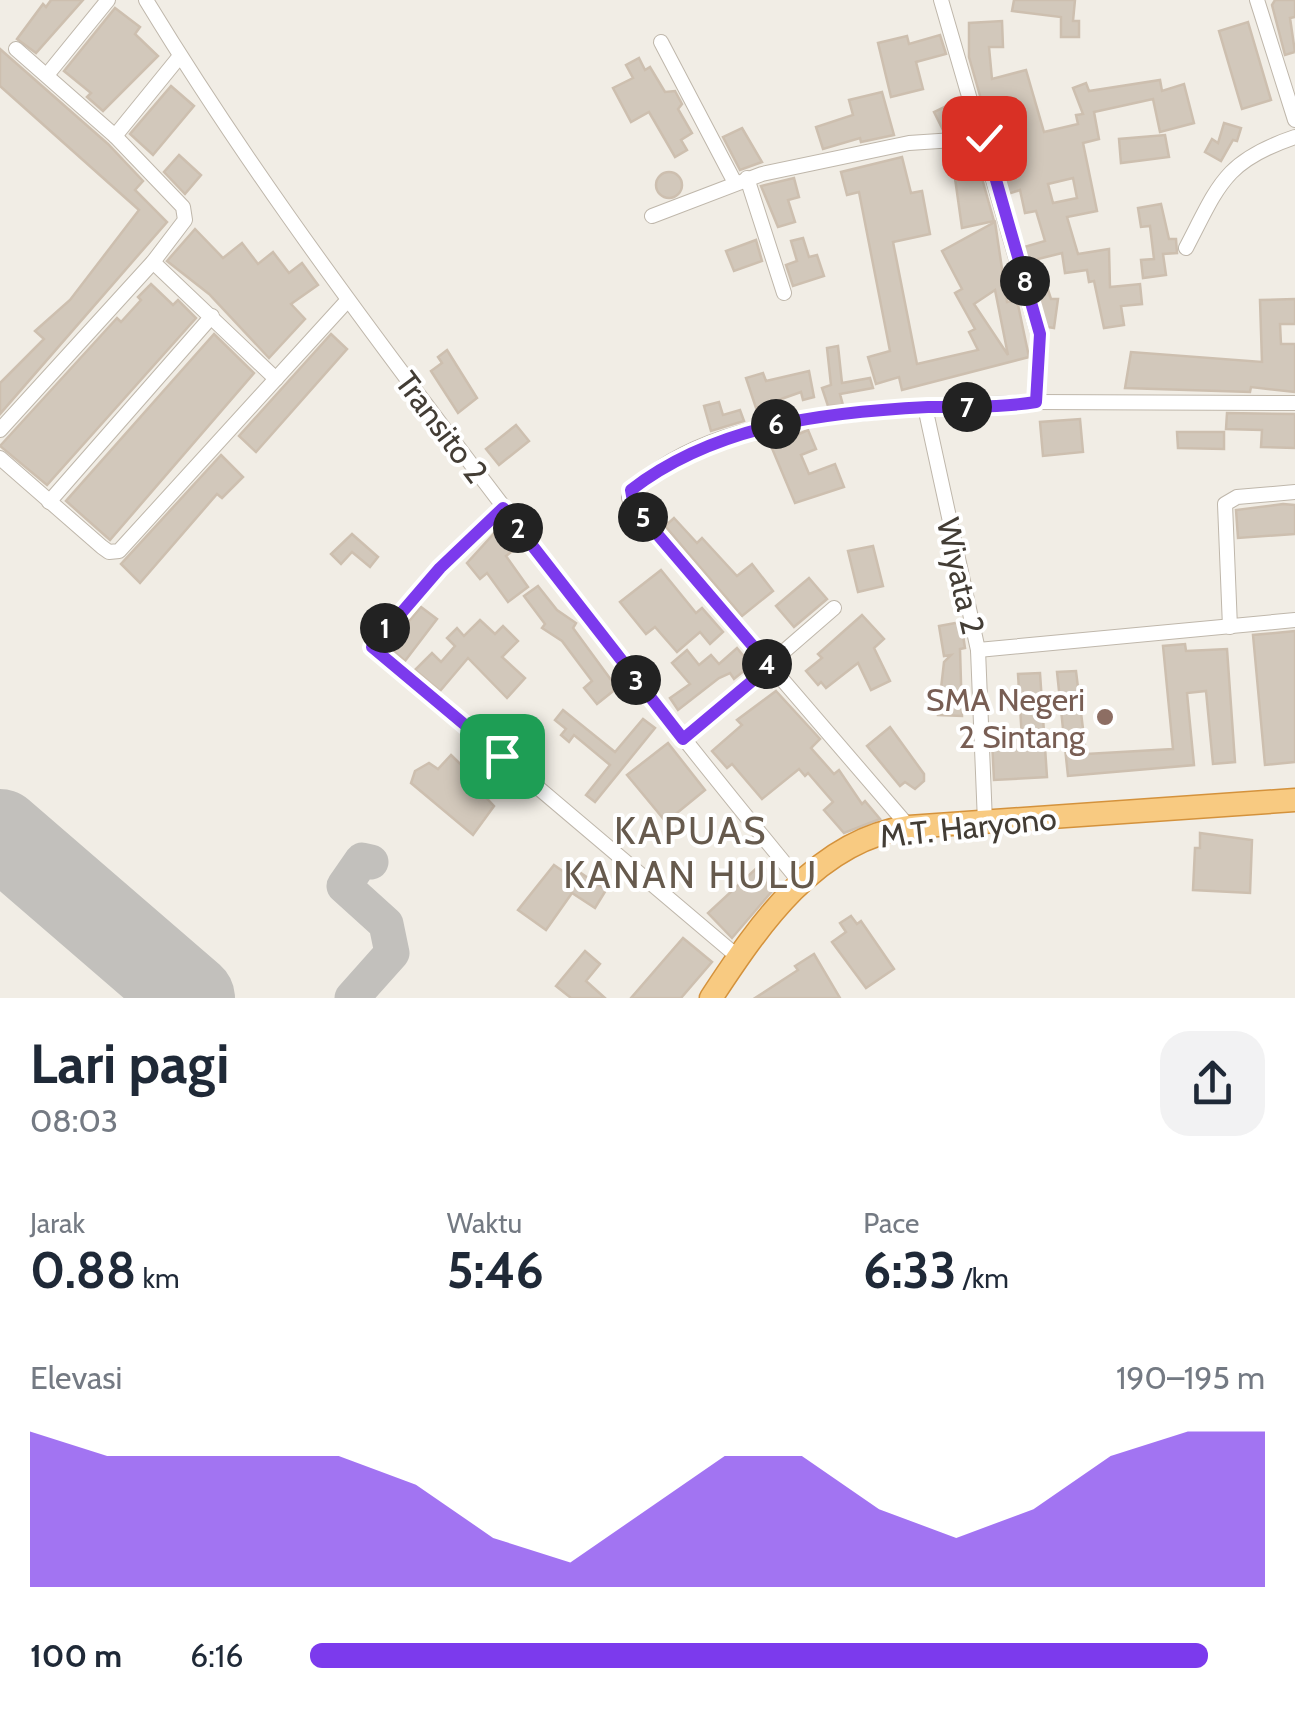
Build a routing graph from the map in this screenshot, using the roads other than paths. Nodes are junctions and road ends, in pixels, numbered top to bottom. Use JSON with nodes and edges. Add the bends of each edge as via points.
{"nodes":[{"id":1,"x":108,"y":0,"type":"edge"},
{"id":2,"x":146,"y":0,"type":"edge"},
{"id":3,"x":940,"y":0,"type":"edge"},
{"id":4,"x":1257,"y":0,"type":"edge"},
{"id":5,"x":661,"y":42,"type":"dead end"},
{"id":6,"x":16,"y":49,"type":"dead end"},
{"id":7,"x":180,"y":56,"type":"junction"},
{"id":8,"x":47,"y":75,"type":"junction"},
{"id":9,"x":1295,"y":120,"type":"edge"},
{"id":10,"x":115,"y":136,"type":"junction"},
{"id":11,"x":1295,"y":137,"type":"edge"},
{"id":12,"x":984,"y":138,"type":"junction"},
{"id":13,"x":740,"y":180,"type":"junction"},
{"id":14,"x":652,"y":216,"type":"dead end"},
{"id":15,"x":1186,"y":248,"type":"dead end"},
{"id":16,"x":153,"y":262,"type":"junction"},
{"id":17,"x":784,"y":293,"type":"dead end"},
{"id":18,"x":346,"y":302,"type":"junction"},
{"id":19,"x":212,"y":316,"type":"junction"},
{"id":20,"x":276,"y":378,"type":"junction"},
{"id":21,"x":1036,"y":402,"type":"junction"},
{"id":22,"x":1295,"y":403,"type":"edge"},
{"id":23,"x":917,"y":408,"type":"junction"},
{"id":24,"x":0,"y":430,"type":"edge"},
{"id":25,"x":0,"y":458,"type":"edge"},
{"id":26,"x":1295,"y":492,"type":"edge"},
{"id":27,"x":49,"y":502,"type":"junction"},
{"id":28,"x":503,"y":508,"type":"junction"},
{"id":29,"x":834,"y":608,"type":"dead end"},
{"id":30,"x":1295,"y":620,"type":"edge"},
{"id":31,"x":1230,"y":627,"type":"junction"},
{"id":32,"x":978,"y":650,"type":"junction"},
{"id":33,"x":770,"y":666,"type":"junction"},
{"id":34,"x":683,"y":739,"type":"junction"},
{"id":35,"x":1295,"y":800,"type":"edge"},
{"id":36,"x":985,"y":822,"type":"junction"},
{"id":37,"x":908,"y":827,"type":"junction"},
{"id":38,"x":800,"y":882,"type":"junction"},
{"id":39,"x":738,"y":957,"type":"junction"},
{"id":40,"x":712,"y":998,"type":"edge"}],
"edges":[{"from":1,"to":8,"type":"street"},
{"from":2,"to":7,"type":"street","name":"Transito 2"},
{"from":3,"to":12,"type":"street"},
{"from":4,"to":9,"type":"street"},
{"from":5,"to":13,"type":"street"},
{"from":6,"to":8,"type":"street"},
{"from":7,"to":10,"type":"street"},
{"from":7,"to":18,"type":"street","name":"Transito 2"},
{"from":8,"to":10,"type":"street"},
{"from":10,"to":16,"type":"street","via":[[184,206],[185,220]]},
{"from":11,"to":15,"type":"street","via":[[1250,154],[1231,170]]},
{"from":12,"to":13,"type":"street","via":[[909,143]]},
{"from":12,"to":21,"type":"street","via":[[1040,334]]},
{"from":13,"to":14,"type":"street"},
{"from":13,"to":17,"type":"street"},
{"from":16,"to":19,"type":"street"},
{"from":16,"to":24,"type":"street"},
{"from":18,"to":20,"type":"street"},
{"from":18,"to":28,"type":"street","name":"Transito 2"},
{"from":19,"to":20,"type":"street"},
{"from":19,"to":27,"type":"street"},
{"from":20,"to":27,"type":"street","via":[[120,551],[109,552]]},
{"from":21,"to":22,"type":"street"},
{"from":21,"to":23,"type":"street"},
{"from":23,"to":32,"type":"street","name":"Wiyata 2"},
{"from":23,"to":33,"type":"street","via":[[766,427],[672,460],[629,494]]},
{"from":25,"to":27,"type":"street"},
{"from":26,"to":31,"type":"street","via":[[1224,504]]},
{"from":28,"to":34,"type":"street","name":"Transito 2"},
{"from":28,"to":39,"type":"street","via":[[372,647]]},
{"from":29,"to":33,"type":"street"},
{"from":30,"to":31,"type":"street"},
{"from":31,"to":32,"type":"street"},
{"from":32,"to":36,"type":"street","name":"Wiyata 2"},
{"from":33,"to":34,"type":"street"},
{"from":33,"to":37,"type":"street"},
{"from":34,"to":38,"type":"street","name":"Transito 2"},
{"from":35,"to":36,"type":"highway","name":"M.T. Haryono"},
{"from":36,"to":37,"type":"highway","name":"M.T. Haryono"},
{"from":37,"to":38,"type":"highway","name":"M.T. Haryono","via":[[869,835]]},
{"from":38,"to":39,"type":"highway","name":"M.T. Haryono"},
{"from":39,"to":40,"type":"highway","name":"M.T. Haryono"}]}
